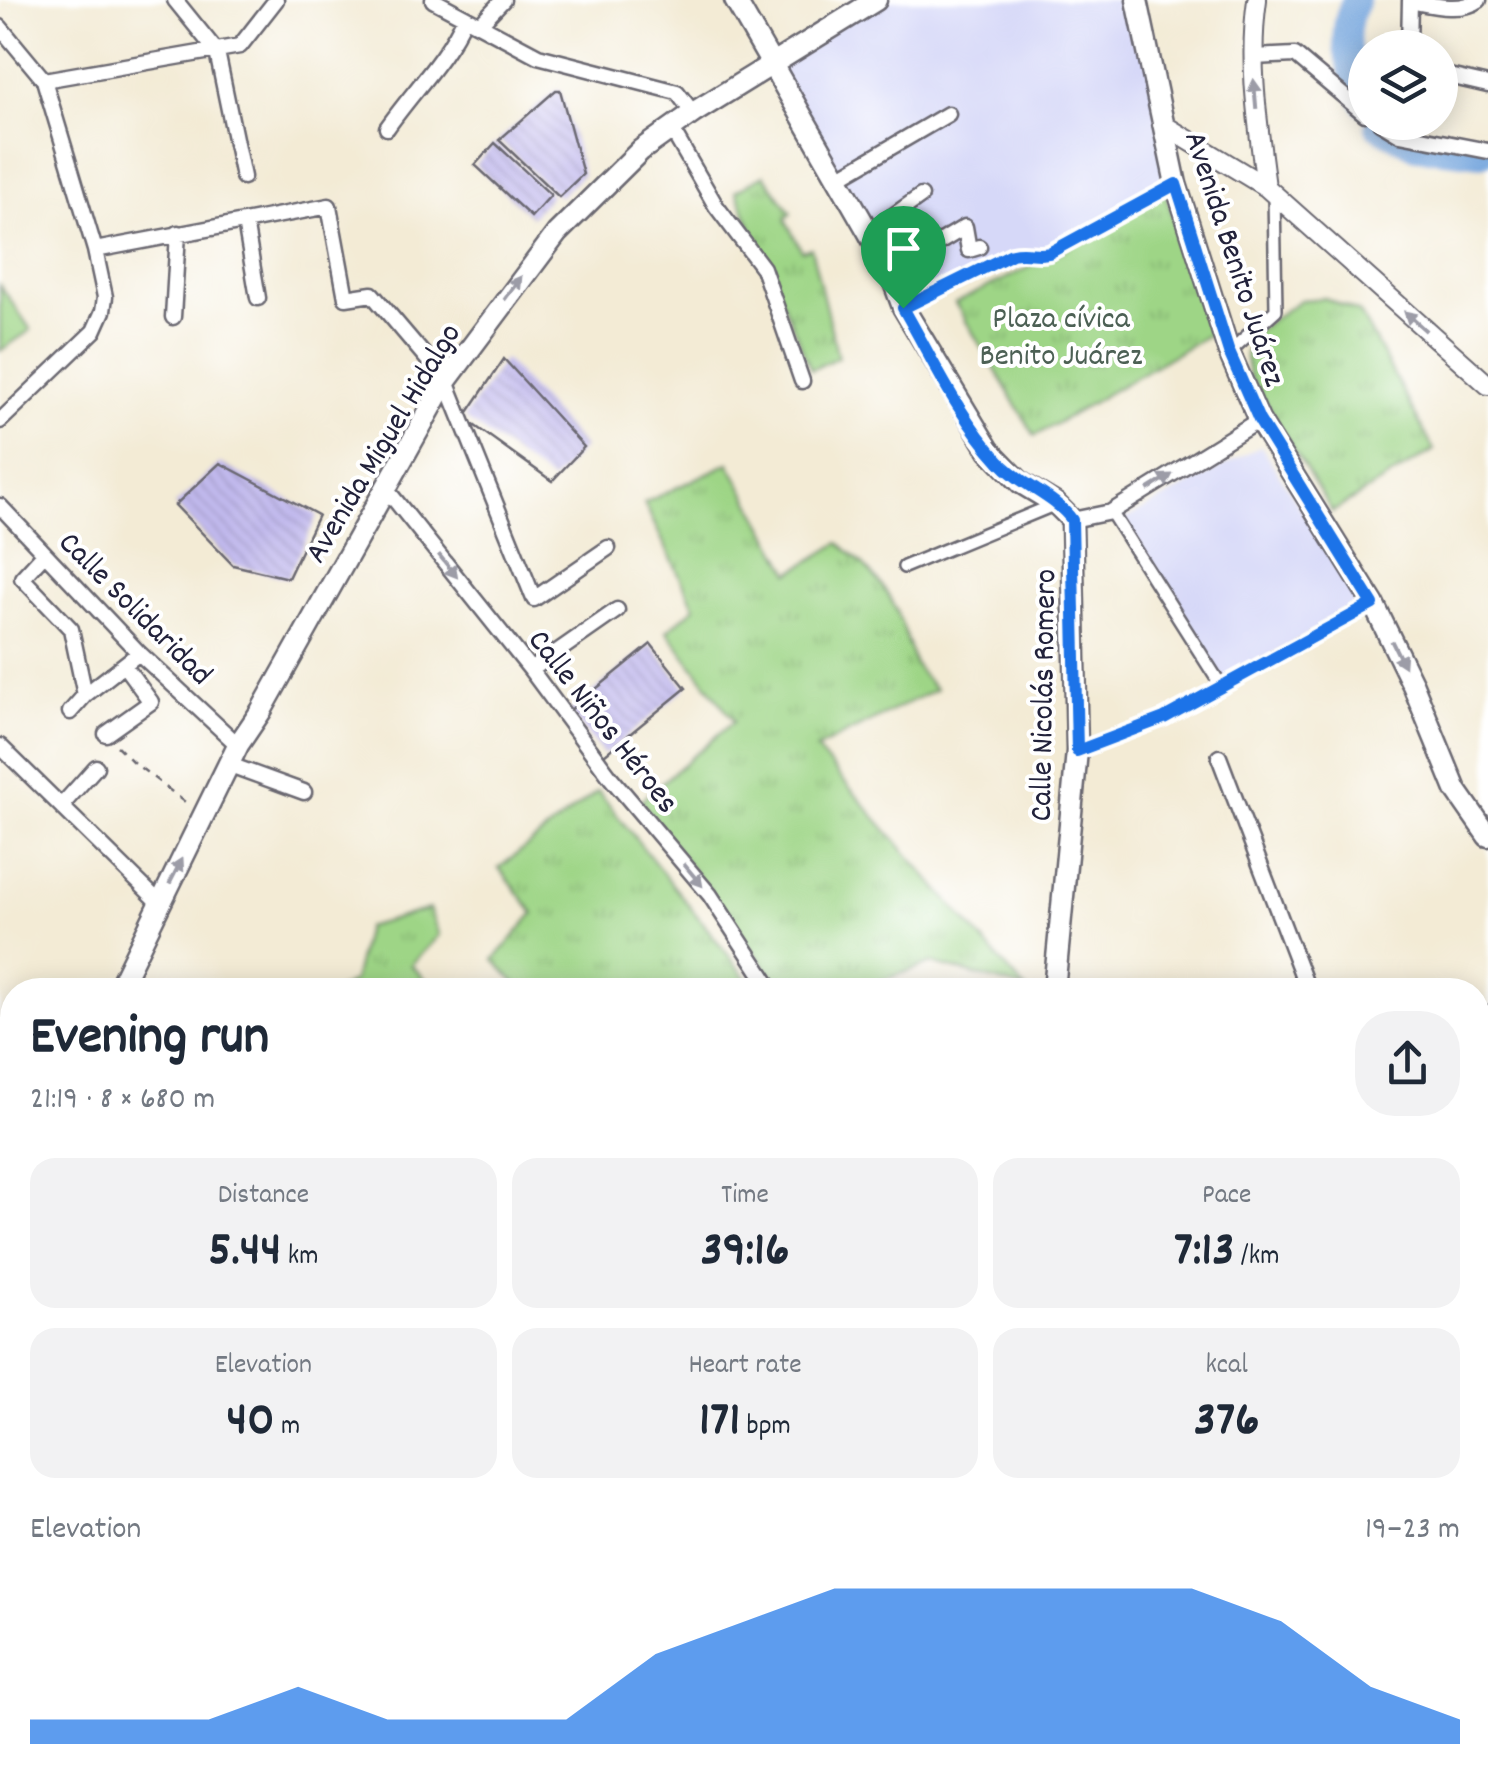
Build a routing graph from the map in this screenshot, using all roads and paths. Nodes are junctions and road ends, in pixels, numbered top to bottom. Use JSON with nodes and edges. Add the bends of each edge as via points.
{"nodes":[{"id":1,"x":175,"y":0,"type":"edge"},
{"id":2,"x":276,"y":0,"type":"edge"},
{"id":3,"x":433,"y":0,"type":"edge"},
{"id":4,"x":503,"y":0,"type":"edge"},
{"id":5,"x":735,"y":0,"type":"edge"},
{"id":6,"x":876,"y":0,"type":"edge"},
{"id":7,"x":1137,"y":0,"type":"edge"},
{"id":8,"x":1257,"y":0,"type":"edge"},
{"id":9,"x":1410,"y":0,"type":"edge"},
{"id":10,"x":1479,"y":0,"type":"edge"},
{"id":11,"x":465,"y":16,"type":"junction"},
{"id":12,"x":480,"y":24,"type":"junction"},
{"id":13,"x":0,"y":27,"type":"edge"},
{"id":14,"x":1409,"y":30,"type":"edge"},
{"id":15,"x":216,"y":52,"type":"junction"},
{"id":16,"x":1254,"y":57,"type":"junction"},
{"id":17,"x":772,"y":63,"type":"junction"},
{"id":18,"x":1458,"y":78,"type":"edge"},
{"id":19,"x":44,"y":80,"type":"junction"},
{"id":20,"x":1488,"y":84,"type":"edge"},
{"id":21,"x":1348,"y":100,"type":"edge"},
{"id":22,"x":693,"y":113,"type":"junction"},
{"id":23,"x":948,"y":114,"type":"dead end"},
{"id":24,"x":1162,"y":124,"type":"junction"},
{"id":25,"x":387,"y":128,"type":"dead end"},
{"id":26,"x":672,"y":130,"type":"junction"},
{"id":27,"x":1429,"y":140,"type":"edge"},
{"id":28,"x":1488,"y":152,"type":"edge"},
{"id":29,"x":242,"y":177,"type":"dead end"},
{"id":30,"x":838,"y":178,"type":"junction"},
{"id":31,"x":1176,"y":184,"type":"junction"},
{"id":32,"x":1270,"y":191,"type":"junction"},
{"id":33,"x":922,"y":196,"type":"dead end"},
{"id":34,"x":245,"y":222,"type":"junction"},
{"id":35,"x":178,"y":232,"type":"junction"},
{"id":36,"x":869,"y":233,"type":"junction"},
{"id":37,"x":979,"y":247,"type":"dead end"},
{"id":38,"x":94,"y":250,"type":"junction"},
{"id":39,"x":890,"y":272,"type":"junction"},
{"id":40,"x":258,"y":298,"type":"dead end"},
{"id":41,"x":903,"y":308,"type":"junction"},
{"id":42,"x":173,"y":317,"type":"dead end"},
{"id":43,"x":1229,"y":352,"type":"junction"},
{"id":44,"x":446,"y":380,"type":"junction"},
{"id":45,"x":802,"y":381,"type":"dead end"},
{"id":46,"x":1488,"y":385,"type":"edge"},
{"id":47,"x":1259,"y":420,"type":"junction"},
{"id":48,"x":0,"y":421,"type":"edge"},
{"id":49,"x":387,"y":490,"type":"junction"},
{"id":50,"x":1056,"y":504,"type":"junction"},
{"id":51,"x":0,"y":506,"type":"edge"},
{"id":52,"x":1111,"y":512,"type":"junction"},
{"id":53,"x":1072,"y":520,"type":"junction"},
{"id":54,"x":608,"y":548,"type":"dead end"},
{"id":55,"x":44,"y":554,"type":"junction"},
{"id":56,"x":904,"y":566,"type":"dead end"},
{"id":57,"x":1373,"y":604,"type":"junction"},
{"id":58,"x":617,"y":610,"type":"dead end"},
{"id":59,"x":139,"y":652,"type":"junction"},
{"id":60,"x":124,"y":666,"type":"junction"},
{"id":61,"x":531,"y":670,"type":"junction"},
{"id":62,"x":1222,"y":687,"type":"junction"},
{"id":63,"x":85,"y":695,"type":"junction"},
{"id":64,"x":70,"y":712,"type":"dead end"},
{"id":65,"x":106,"y":734,"type":"joint"},
{"id":66,"x":0,"y":746,"type":"edge"},
{"id":67,"x":1077,"y":751,"type":"junction"},
{"id":68,"x":234,"y":755,"type":"junction"},
{"id":69,"x":1219,"y":757,"type":"dead end"},
{"id":70,"x":96,"y":766,"type":"dead end"},
{"id":71,"x":304,"y":792,"type":"dead end"},
{"id":72,"x":185,"y":802,"type":"dead end"},
{"id":73,"x":62,"y":805,"type":"junction"},
{"id":74,"x":1488,"y":836,"type":"edge"},
{"id":75,"x":160,"y":903,"type":"junction"},
{"id":76,"x":124,"y":978,"type":"edge"},
{"id":77,"x":764,"y":978,"type":"edge"},
{"id":78,"x":1055,"y":978,"type":"edge"},
{"id":79,"x":1303,"y":978,"type":"edge"}],
"edges":[{"from":1,"to":15,"type":"street"},
{"from":2,"to":15,"type":"street","via":[[240,46]]},
{"from":3,"to":11,"type":"street"},
{"from":4,"to":12,"type":"street"},
{"from":5,"to":17,"type":"main road"},
{"from":6,"to":17,"type":"main road","name":"Avenida Miguel Hidalgo"},
{"from":7,"to":24,"type":"main road","name":"Avenida Benito Juárez"},
{"from":8,"to":16,"type":"street"},
{"from":9,"to":10,"type":"street","via":[[1438,7]]},
{"from":9,"to":14,"type":"street"},
{"from":11,"to":12,"type":"street"},
{"from":11,"to":25,"type":"street","via":[[452,45]]},
{"from":12,"to":22,"type":"street","via":[[538,56],[677,92]]},
{"from":13,"to":19,"type":"street"},
{"from":15,"to":19,"type":"street"},
{"from":15,"to":29,"type":"street"},
{"from":16,"to":21,"type":"street","via":[[1295,55]]},
{"from":32,"to":16,"type":"street","one_way":true},
{"from":17,"to":22,"type":"main road","name":"Avenida Miguel Hidalgo"},
{"from":17,"to":30,"type":"main road"},
{"from":18,"to":20,"type":"street"},
{"from":19,"to":38,"type":"street"},
{"from":22,"to":26,"type":"main road","name":"Avenida Miguel Hidalgo"},
{"from":23,"to":30,"type":"street"},
{"from":24,"to":31,"type":"main road","name":"Avenida Benito Juárez"},
{"from":24,"to":32,"type":"street"},
{"from":44,"to":26,"type":"main road","name":"Avenida Miguel Hidalgo","one_way":true,"via":[[557,234],[631,159]]},
{"from":26,"to":45,"type":"street","via":[[716,206],[763,268]]},
{"from":27,"to":28,"type":"street"},
{"from":30,"to":36,"type":"main road"},
{"from":31,"to":41,"type":"street","via":[[1049,253],[1012,254]]},
{"from":31,"to":43,"type":"main road","name":"Avenida Benito Juárez"},
{"from":32,"to":43,"type":"street","via":[[1276,310]]},
{"from":46,"to":32,"type":"street","one_way":true},
{"from":33,"to":36,"type":"street"},
{"from":34,"to":35,"type":"street"},
{"from":34,"to":40,"type":"street"},
{"from":34,"to":44,"type":"street","via":[[330,206],[346,298],[372,294]]},
{"from":35,"to":38,"type":"street"},
{"from":35,"to":42,"type":"street"},
{"from":36,"to":39,"type":"main road"},
{"from":37,"to":39,"type":"street","via":[[970,250],[965,227]]},
{"from":38,"to":48,"type":"street","via":[[105,297],[94,331]]},
{"from":39,"to":41,"type":"main road"},
{"from":41,"to":50,"type":"main road","via":[[988,450],[1021,483]]},
{"from":43,"to":47,"type":"main road","name":"Avenida Benito Juárez"},
{"from":44,"to":49,"type":"main road","name":"Avenida Miguel Hidalgo"},
{"from":44,"to":54,"type":"street","via":[[534,599]]},
{"from":52,"to":47,"type":"street","one_way":true},
{"from":47,"to":57,"type":"main road","name":"Avenida Benito Juárez"},
{"from":49,"to":61,"type":"street","name":"Calle Niños Héroes","one_way":true},
{"from":49,"to":68,"type":"main road","name":"Avenida Miguel Hidalgo"},
{"from":50,"to":53,"type":"main road"},
{"from":50,"to":56,"type":"street"},
{"from":51,"to":55,"type":"street","name":"Calle Solidaridad"},
{"from":52,"to":53,"type":"street"},
{"from":52,"to":62,"type":"street"},
{"from":53,"to":67,"type":"main road","name":"Calle Nicolás Romero"},
{"from":55,"to":59,"type":"street","name":"Calle Solidaridad"},
{"from":55,"to":63,"type":"street","via":[[22,578],[71,628]]},
{"from":57,"to":62,"type":"street"},
{"from":57,"to":74,"type":"main road","name":"Avenida Benito Juárez","one_way":true,"via":[[1456,790]]},
{"from":58,"to":61,"type":"street"},
{"from":59,"to":60,"type":"street"},
{"from":59,"to":68,"type":"street","name":"Calle Solidaridad"},
{"from":60,"to":63,"type":"street"},
{"from":60,"to":65,"type":"street","via":[[151,702]]},
{"from":61,"to":77,"type":"street","name":"Calle Niños Héroes","one_way":true,"via":[[710,895]]},
{"from":62,"to":67,"type":"street"},
{"from":63,"to":64,"type":"street"},
{"from":65,"to":72,"type":"path"},
{"from":66,"to":73,"type":"street"},
{"from":67,"to":78,"type":"main road","name":"Calle Nicolás Romero"},
{"from":68,"to":71,"type":"street"},
{"from":75,"to":68,"type":"main road","name":"Avenida Miguel Hidalgo","one_way":true},
{"from":69,"to":79,"type":"street"},
{"from":70,"to":73,"type":"street"},
{"from":73,"to":75,"type":"street"},
{"from":75,"to":76,"type":"main road","name":"Avenida Miguel Hidalgo"}]}
